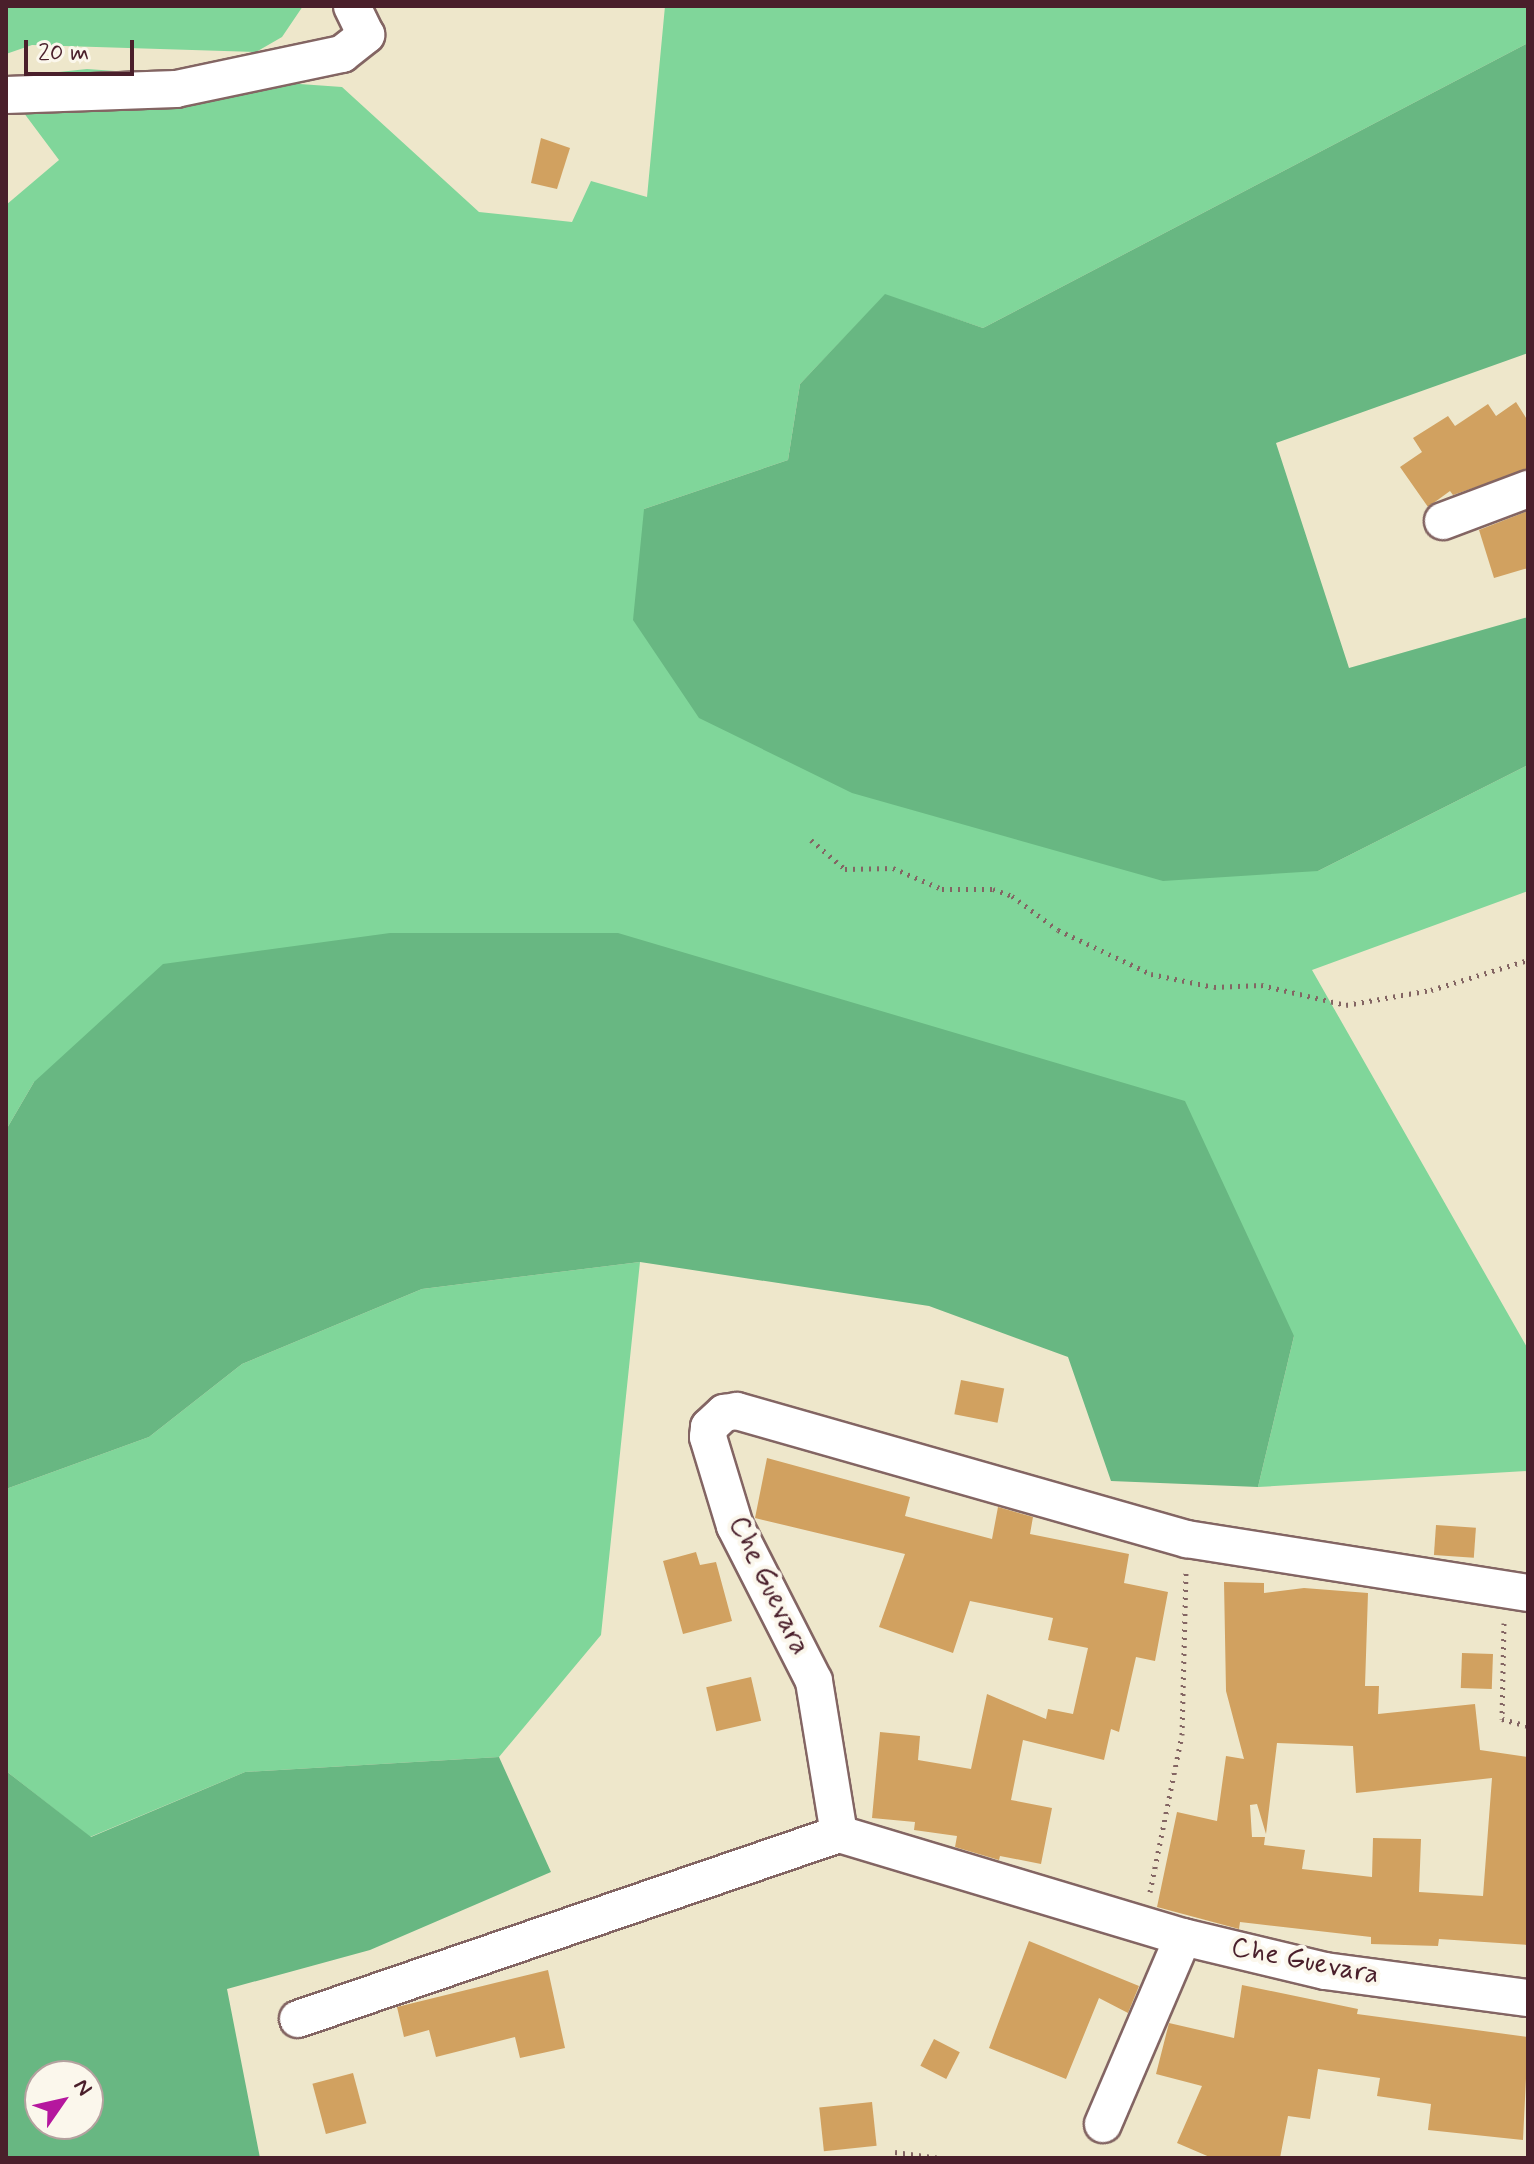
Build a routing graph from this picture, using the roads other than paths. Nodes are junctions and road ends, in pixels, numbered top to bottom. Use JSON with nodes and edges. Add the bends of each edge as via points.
{"nodes":[{"id":1,"x":352,"y":6,"type":"edge"},
{"id":2,"x":6,"y":95,"type":"edge"},
{"id":3,"x":1528,"y":489,"type":"edge"},
{"id":4,"x":1443,"y":521,"type":"dead end"},
{"id":5,"x":1517,"y":1592,"type":"edge"},
{"id":6,"x":839,"y":1834,"type":"junction"},
{"id":7,"x":1183,"y":1937,"type":"junction"},
{"id":8,"x":1528,"y":1998,"type":"edge"},
{"id":9,"x":298,"y":2019,"type":"dead end"},
{"id":10,"x":1103,"y":2124,"type":"dead end"}],
"edges":[{"from":1,"to":2,"type":"street","via":[[364,29],[361,44],[268,72],[176,89]]},
{"from":3,"to":4,"type":"street"},
{"from":5,"to":6,"type":"street","name":"Che Guevara","via":[[1187,1539],[737,1411],[716,1419],[708,1437],[735,1526],[814,1681]]},
{"from":6,"to":7,"type":"street","name":"Che Guevara"},
{"from":6,"to":9,"type":"street"},
{"from":7,"to":8,"type":"street","name":"Che Guevara","via":[[1325,1971]]},
{"from":7,"to":10,"type":"street"}]}
